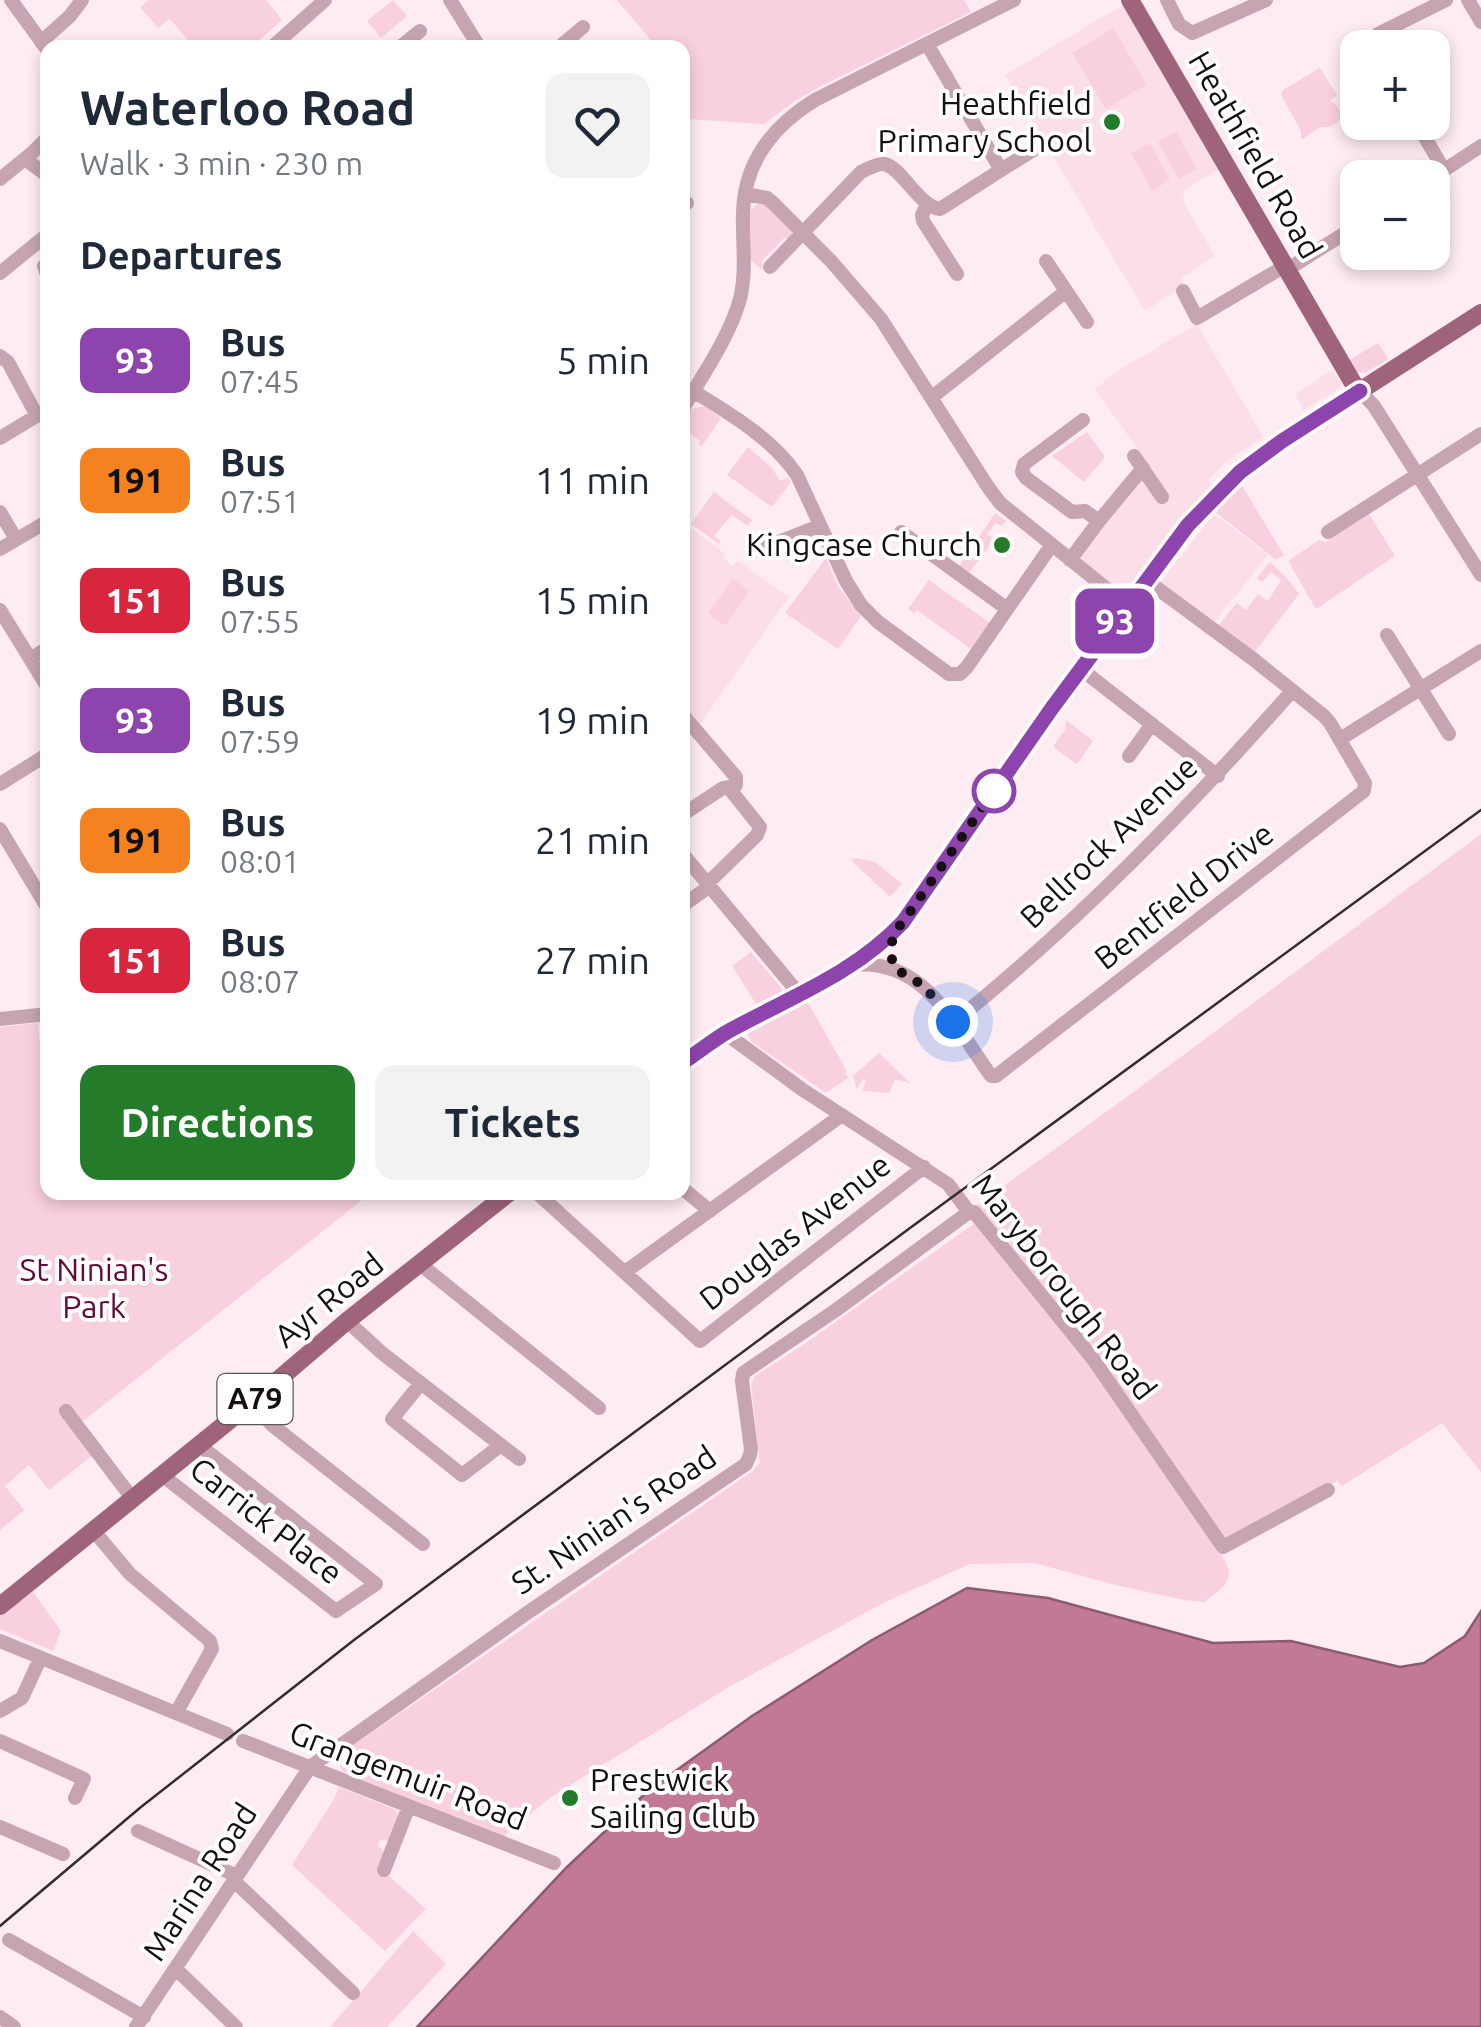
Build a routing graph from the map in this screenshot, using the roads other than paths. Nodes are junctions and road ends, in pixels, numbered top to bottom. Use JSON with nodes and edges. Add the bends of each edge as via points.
{"nodes":[{"id":1,"x":82,"y":0,"type":"edge"},
{"id":2,"x":325,"y":0,"type":"edge"},
{"id":3,"x":450,"y":0,"type":"edge"},
{"id":4,"x":1014,"y":0,"type":"edge"},
{"id":5,"x":1130,"y":0,"type":"edge"},
{"id":6,"x":1166,"y":0,"type":"edge"},
{"id":7,"x":1446,"y":0,"type":"edge"},
{"id":8,"x":1468,"y":0,"type":"edge"},
{"id":9,"x":1258,"y":2,"type":"edge"},
{"id":10,"x":8,"y":4,"type":"edge"},
{"id":11,"x":1481,"y":22,"type":"edge"},
{"id":12,"x":583,"y":26,"type":"dead end"},
{"id":13,"x":1386,"y":30,"type":"edge"},
{"id":14,"x":420,"y":31,"type":"dead end"},
{"id":15,"x":49,"y":40,"type":"edge"},
{"id":16,"x":280,"y":40,"type":"edge"},
{"id":17,"x":409,"y":40,"type":"edge"},
{"id":18,"x":475,"y":40,"type":"edge"},
{"id":19,"x":567,"y":40,"type":"edge"},
{"id":20,"x":40,"y":41,"type":"edge"},
{"id":21,"x":927,"y":44,"type":"junction"},
{"id":22,"x":40,"y":144,"type":"edge"},
{"id":23,"x":1042,"y":144,"type":"dead end"},
{"id":24,"x":1481,"y":146,"type":"edge"},
{"id":25,"x":24,"y":159,"type":"junction"},
{"id":26,"x":1450,"y":166,"type":"edge"},
{"id":27,"x":40,"y":170,"type":"edge"},
{"id":28,"x":1001,"y":170,"type":"junction"},
{"id":29,"x":0,"y":179,"type":"edge"},
{"id":30,"x":745,"y":194,"type":"junction"},
{"id":31,"x":928,"y":205,"type":"junction"},
{"id":32,"x":802,"y":232,"type":"junction"},
{"id":33,"x":1340,"y":236,"type":"edge"},
{"id":34,"x":40,"y":240,"type":"edge"},
{"id":35,"x":1046,"y":261,"type":"dead end"},
{"id":36,"x":770,"y":267,"type":"dead end"},
{"id":37,"x":1286,"y":268,"type":"junction"},
{"id":38,"x":0,"y":273,"type":"edge"},
{"id":39,"x":958,"y":274,"type":"dead end"},
{"id":40,"x":1066,"y":292,"type":"junction"},
{"id":41,"x":1183,"y":292,"type":"dead end"},
{"id":42,"x":1481,"y":313,"type":"edge"},
{"id":43,"x":1087,"y":322,"type":"dead end"},
{"id":44,"x":0,"y":356,"type":"edge"},
{"id":45,"x":693,"y":390,"type":"junction"},
{"id":46,"x":1360,"y":391,"type":"junction"},
{"id":47,"x":690,"y":395,"type":"edge"},
{"id":48,"x":931,"y":398,"type":"junction"},
{"id":49,"x":40,"y":409,"type":"edge"},
{"id":50,"x":40,"y":413,"type":"edge"},
{"id":51,"x":1083,"y":420,"type":"dead end"},
{"id":52,"x":1481,"y":434,"type":"edge"},
{"id":53,"x":0,"y":438,"type":"edge"},
{"id":54,"x":1416,"y":475,"type":"junction"},
{"id":55,"x":1162,"y":497,"type":"dead end"},
{"id":56,"x":0,"y":512,"type":"edge"},
{"id":57,"x":1098,"y":522,"type":"junction"},
{"id":58,"x":40,"y":526,"type":"edge"},
{"id":59,"x":819,"y":526,"type":"junction"},
{"id":60,"x":901,"y":532,"type":"dead end"},
{"id":61,"x":1328,"y":532,"type":"dead end"},
{"id":62,"x":16,"y":540,"type":"junction"},
{"id":63,"x":763,"y":540,"type":"dead end"},
{"id":64,"x":1051,"y":546,"type":"junction"},
{"id":65,"x":1474,"y":548,"type":"edge"},
{"id":66,"x":0,"y":549,"type":"edge"},
{"id":67,"x":1070,"y":560,"type":"junction"},
{"id":68,"x":1481,"y":574,"type":"edge"},
{"id":69,"x":1146,"y":580,"type":"junction"},
{"id":70,"x":1127,"y":605,"type":"junction"},
{"id":71,"x":1006,"y":608,"type":"junction"},
{"id":72,"x":0,"y":610,"type":"edge"},
{"id":73,"x":1387,"y":635,"type":"dead end"},
{"id":74,"x":1481,"y":651,"type":"edge"},
{"id":75,"x":40,"y":653,"type":"edge"},
{"id":76,"x":30,"y":659,"type":"junction"},
{"id":77,"x":1080,"y":669,"type":"junction"},
{"id":78,"x":40,"y":675,"type":"edge"},
{"id":79,"x":1422,"y":690,"type":"junction"},
{"id":80,"x":1292,"y":691,"type":"junction"},
{"id":81,"x":690,"y":723,"type":"edge"},
{"id":82,"x":1152,"y":724,"type":"junction"},
{"id":83,"x":1449,"y":734,"type":"dead end"},
{"id":84,"x":1340,"y":739,"type":"junction"},
{"id":85,"x":1128,"y":756,"type":"dead end"},
{"id":86,"x":40,"y":759,"type":"edge"},
{"id":87,"x":1218,"y":776,"type":"junction"},
{"id":88,"x":0,"y":784,"type":"edge"},
{"id":89,"x":732,"y":790,"type":"junction"},
{"id":90,"x":690,"y":811,"type":"edge"},
{"id":91,"x":0,"y":829,"type":"edge"},
{"id":92,"x":690,"y":862,"type":"edge"},
{"id":93,"x":709,"y":884,"type":"junction"},
{"id":94,"x":40,"y":893,"type":"edge"},
{"id":95,"x":690,"y":899,"type":"edge"},
{"id":96,"x":893,"y":932,"type":"junction"},
{"id":97,"x":854,"y":965,"type":"junction"},
{"id":98,"x":894,"y":968,"type":"junction"},
{"id":99,"x":800,"y":995,"type":"junction"},
{"id":100,"x":40,"y":1015,"type":"edge"},
{"id":101,"x":0,"y":1019,"type":"edge"},
{"id":102,"x":953,"y":1022,"type":"junction"},
{"id":103,"x":726,"y":1033,"type":"junction"},
{"id":104,"x":690,"y":1058,"type":"edge"},
{"id":105,"x":842,"y":1115,"type":"junction"},
{"id":106,"x":924,"y":1168,"type":"junction"},
{"id":107,"x":690,"y":1195,"type":"edge"},
{"id":108,"x":500,"y":1200,"type":"edge"},
{"id":109,"x":545,"y":1200,"type":"edge"},
{"id":110,"x":710,"y":1211,"type":"junction"},
{"id":111,"x":969,"y":1212,"type":"junction"},
{"id":112,"x":420,"y":1264,"type":"junction"},
{"id":113,"x":626,"y":1272,"type":"junction"},
{"id":114,"x":347,"y":1321,"type":"junction"},
{"id":115,"x":421,"y":1383,"type":"junction"},
{"id":116,"x":251,"y":1403,"type":"junction"},
{"id":117,"x":599,"y":1408,"type":"dead end"},
{"id":118,"x":66,"y":1411,"type":"dead end"},
{"id":119,"x":200,"y":1445,"type":"junction"},
{"id":120,"x":501,"y":1445,"type":"junction"},
{"id":121,"x":519,"y":1459,"type":"dead end"},
{"id":122,"x":162,"y":1475,"type":"junction"},
{"id":123,"x":1328,"y":1490,"type":"dead end"},
{"id":124,"x":132,"y":1498,"type":"junction"},
{"id":125,"x":93,"y":1530,"type":"junction"},
{"id":126,"x":423,"y":1544,"type":"dead end"},
{"id":127,"x":2,"y":1599,"type":"edge"},
{"id":128,"x":0,"y":1642,"type":"edge"},
{"id":129,"x":40,"y":1659,"type":"junction"},
{"id":130,"x":0,"y":1711,"type":"edge"},
{"id":131,"x":176,"y":1713,"type":"junction"},
{"id":132,"x":227,"y":1734,"type":"dead end"},
{"id":133,"x":0,"y":1741,"type":"edge"},
{"id":134,"x":243,"y":1741,"type":"dead end"},
{"id":135,"x":310,"y":1767,"type":"junction"},
{"id":136,"x":74,"y":1798,"type":"dead end"},
{"id":137,"x":408,"y":1806,"type":"junction"},
{"id":138,"x":0,"y":1827,"type":"edge"},
{"id":139,"x":138,"y":1832,"type":"dead end"},
{"id":140,"x":63,"y":1854,"type":"dead end"},
{"id":141,"x":554,"y":1863,"type":"dead end"},
{"id":142,"x":384,"y":1870,"type":"dead end"},
{"id":143,"x":235,"y":1878,"type":"junction"},
{"id":144,"x":9,"y":1940,"type":"dead end"},
{"id":145,"x":176,"y":1969,"type":"junction"},
{"id":146,"x":352,"y":1993,"type":"dead end"},
{"id":147,"x":0,"y":2017,"type":"edge"},
{"id":148,"x":140,"y":2022,"type":"edge"},
{"id":149,"x":14,"y":2027,"type":"edge"},
{"id":150,"x":236,"y":2027,"type":"edge"}],
"edges":[{"from":1,"to":15,"type":"street"},
{"from":2,"to":16,"type":"street"},
{"from":3,"to":18,"type":"street"},
{"from":4,"to":21,"type":"street"},
{"from":5,"to":37,"type":"main road","name":"Heathfield Road"},
{"from":6,"to":9,"type":"street","via":[[1192,34]]},
{"from":7,"to":13,"type":"street"},
{"from":8,"to":11,"type":"street"},
{"from":10,"to":20,"type":"street"},
{"from":12,"to":19,"type":"street"},
{"from":14,"to":17,"type":"street"},
{"from":21,"to":28,"type":"street"},
{"from":21,"to":30,"type":"street","via":[[788,118],[756,157]]},
{"from":22,"to":25,"type":"street"},
{"from":23,"to":28,"type":"street"},
{"from":24,"to":26,"type":"street"},
{"from":25,"to":27,"type":"street"},
{"from":25,"to":29,"type":"street"},
{"from":28,"to":31,"type":"street","via":[[940,210]]},
{"from":30,"to":32,"type":"street","via":[[766,198]]},
{"from":30,"to":45,"type":"street","via":[[740,296]]},
{"from":31,"to":32,"type":"street","via":[[882,164],[861,172]]},
{"from":31,"to":39,"type":"street","via":[[923,222]]},
{"from":32,"to":36,"type":"street"},
{"from":32,"to":48,"type":"street","via":[[881,319]]},
{"from":33,"to":37,"type":"street"},
{"from":34,"to":38,"type":"street"},
{"from":35,"to":40,"type":"street"},
{"from":37,"to":41,"type":"street","via":[[1198,318]]},
{"from":37,"to":46,"type":"main road","name":"Heathfield Road"},
{"from":40,"to":43,"type":"street"},
{"from":40,"to":48,"type":"street"},
{"from":42,"to":46,"type":"main road"},
{"from":44,"to":49,"type":"street"},
{"from":45,"to":47,"type":"street"},
{"from":45,"to":59,"type":"street","via":[[786,460]]},
{"from":46,"to":54,"type":"street"},
{"from":46,"to":69,"type":"main road","via":[[1240,472]]},
{"from":48,"to":64,"type":"street","via":[[1000,503]]},
{"from":50,"to":53,"type":"street"},
{"from":51,"to":57,"type":"street","via":[[1022,472],[1072,512],[1085,511]]},
{"from":52,"to":54,"type":"street"},
{"from":54,"to":61,"type":"street"},
{"from":54,"to":65,"type":"street"},
{"from":55,"to":57,"type":"street","via":[[1138,462]]},
{"from":56,"to":62,"type":"street"},
{"from":57,"to":67,"type":"street"},
{"from":58,"to":62,"type":"street"},
{"from":59,"to":63,"type":"street","via":[[771,545]]},
{"from":59,"to":71,"type":"street","via":[[861,605],[949,674],[960,674]]},
{"from":60,"to":71,"type":"street"},
{"from":62,"to":66,"type":"street"},
{"from":64,"to":67,"type":"street"},
{"from":64,"to":71,"type":"street"},
{"from":65,"to":68,"type":"street"},
{"from":67,"to":70,"type":"street"},
{"from":69,"to":70,"type":"main road"},
{"from":69,"to":80,"type":"street"},
{"from":70,"to":77,"type":"main road"},
{"from":72,"to":76,"type":"street"},
{"from":73,"to":79,"type":"street"},
{"from":74,"to":79,"type":"street"},
{"from":75,"to":76,"type":"street"},
{"from":76,"to":78,"type":"street"},
{"from":77,"to":82,"type":"street"},
{"from":77,"to":96,"type":"main road"},
{"from":79,"to":83,"type":"street"},
{"from":79,"to":84,"type":"street"},
{"from":80,"to":84,"type":"street"},
{"from":80,"to":87,"type":"street","name":"Bellrock Avenue"},
{"from":81,"to":89,"type":"street","via":[[736,777]]},
{"from":82,"to":85,"type":"street"},
{"from":82,"to":87,"type":"street"},
{"from":84,"to":102,"type":"street","name":"Bentfield Drive","via":[[1364,791],[996,1076]]},
{"from":86,"to":88,"type":"street"},
{"from":87,"to":102,"type":"street","name":"Bellrock Avenue","via":[[1114,882]]},
{"from":89,"to":90,"type":"street","via":[[723,788]]},
{"from":89,"to":93,"type":"street","via":[[760,831]]},
{"from":91,"to":94,"type":"street"},
{"from":92,"to":93,"type":"street"},
{"from":93,"to":95,"type":"street"},
{"from":93,"to":99,"type":"street"},
{"from":96,"to":97,"type":"main road"},
{"from":96,"to":98,"type":"street"},
{"from":97,"to":98,"type":"street"},
{"from":97,"to":99,"type":"main road"},
{"from":98,"to":102,"type":"street","via":[[924,986]]},
{"from":99,"to":103,"type":"main road"},
{"from":100,"to":101,"type":"street"},
{"from":103,"to":104,"type":"main road"},
{"from":103,"to":105,"type":"street","name":"Maryborough Road"},
{"from":105,"to":106,"type":"street","name":"Maryborough Road"},
{"from":105,"to":110,"type":"street"},
{"from":106,"to":111,"type":"street","name":"Maryborough Road","via":[[948,1184]]},
{"from":106,"to":113,"type":"street","name":"Douglas Avenue","via":[[700,1341]]},
{"from":107,"to":110,"type":"street"},
{"from":108,"to":112,"type":"main road","name":"Ayr Road","number":"A79"},
{"from":109,"to":113,"type":"street"},
{"from":110,"to":113,"type":"street"},
{"from":111,"to":123,"type":"street","name":"Maryborough Road","via":[[1093,1359],[1223,1547]]},
{"from":111,"to":135,"type":"street","name":"St. Ninian's Road","via":[[747,1369],[746,1464]]},
{"from":112,"to":114,"type":"main road","name":"Ayr Road","number":"A79"},
{"from":112,"to":117,"type":"street"},
{"from":114,"to":115,"type":"street"},
{"from":114,"to":116,"type":"main road","name":"Ayr Road","number":"A79"},
{"from":115,"to":120,"type":"street"},
{"from":115,"to":120,"type":"street","via":[[392,1419],[462,1475]]},
{"from":116,"to":119,"type":"main road","name":"Ayr Road","number":"A79"},
{"from":116,"to":126,"type":"street"},
{"from":118,"to":124,"type":"street"},
{"from":119,"to":122,"type":"main road","name":"Ayr Road","number":"A79"},
{"from":119,"to":122,"type":"street","name":"Carrick Place","via":[[376,1584],[336,1612]]},
{"from":120,"to":121,"type":"street"},
{"from":122,"to":124,"type":"main road","name":"Ayr Road","number":"A79"},
{"from":124,"to":125,"type":"main road","name":"Ayr Road","number":"A79"},
{"from":125,"to":127,"type":"main road","name":"Ayr Road","number":"A79"},
{"from":125,"to":131,"type":"street","via":[[130,1574],[210,1641],[212,1649]]},
{"from":128,"to":129,"type":"street"},
{"from":129,"to":130,"type":"street","via":[[22,1698]]},
{"from":129,"to":131,"type":"street"},
{"from":131,"to":132,"type":"street"},
{"from":133,"to":136,"type":"street","via":[[84,1779]]},
{"from":134,"to":135,"type":"street","name":"Grangemuir Road"},
{"from":135,"to":137,"type":"street","name":"Grangemuir Road"},
{"from":135,"to":143,"type":"street","name":"Marina Road"},
{"from":137,"to":141,"type":"street","name":"Grangemuir Road"},
{"from":137,"to":142,"type":"street"},
{"from":138,"to":140,"type":"street"},
{"from":139,"to":143,"type":"street"},
{"from":143,"to":145,"type":"street","name":"Marina Road"},
{"from":143,"to":146,"type":"street"},
{"from":144,"to":148,"type":"street"},
{"from":145,"to":148,"type":"street","name":"Marina Road"},
{"from":145,"to":150,"type":"street"},
{"from":147,"to":149,"type":"street"}]}
